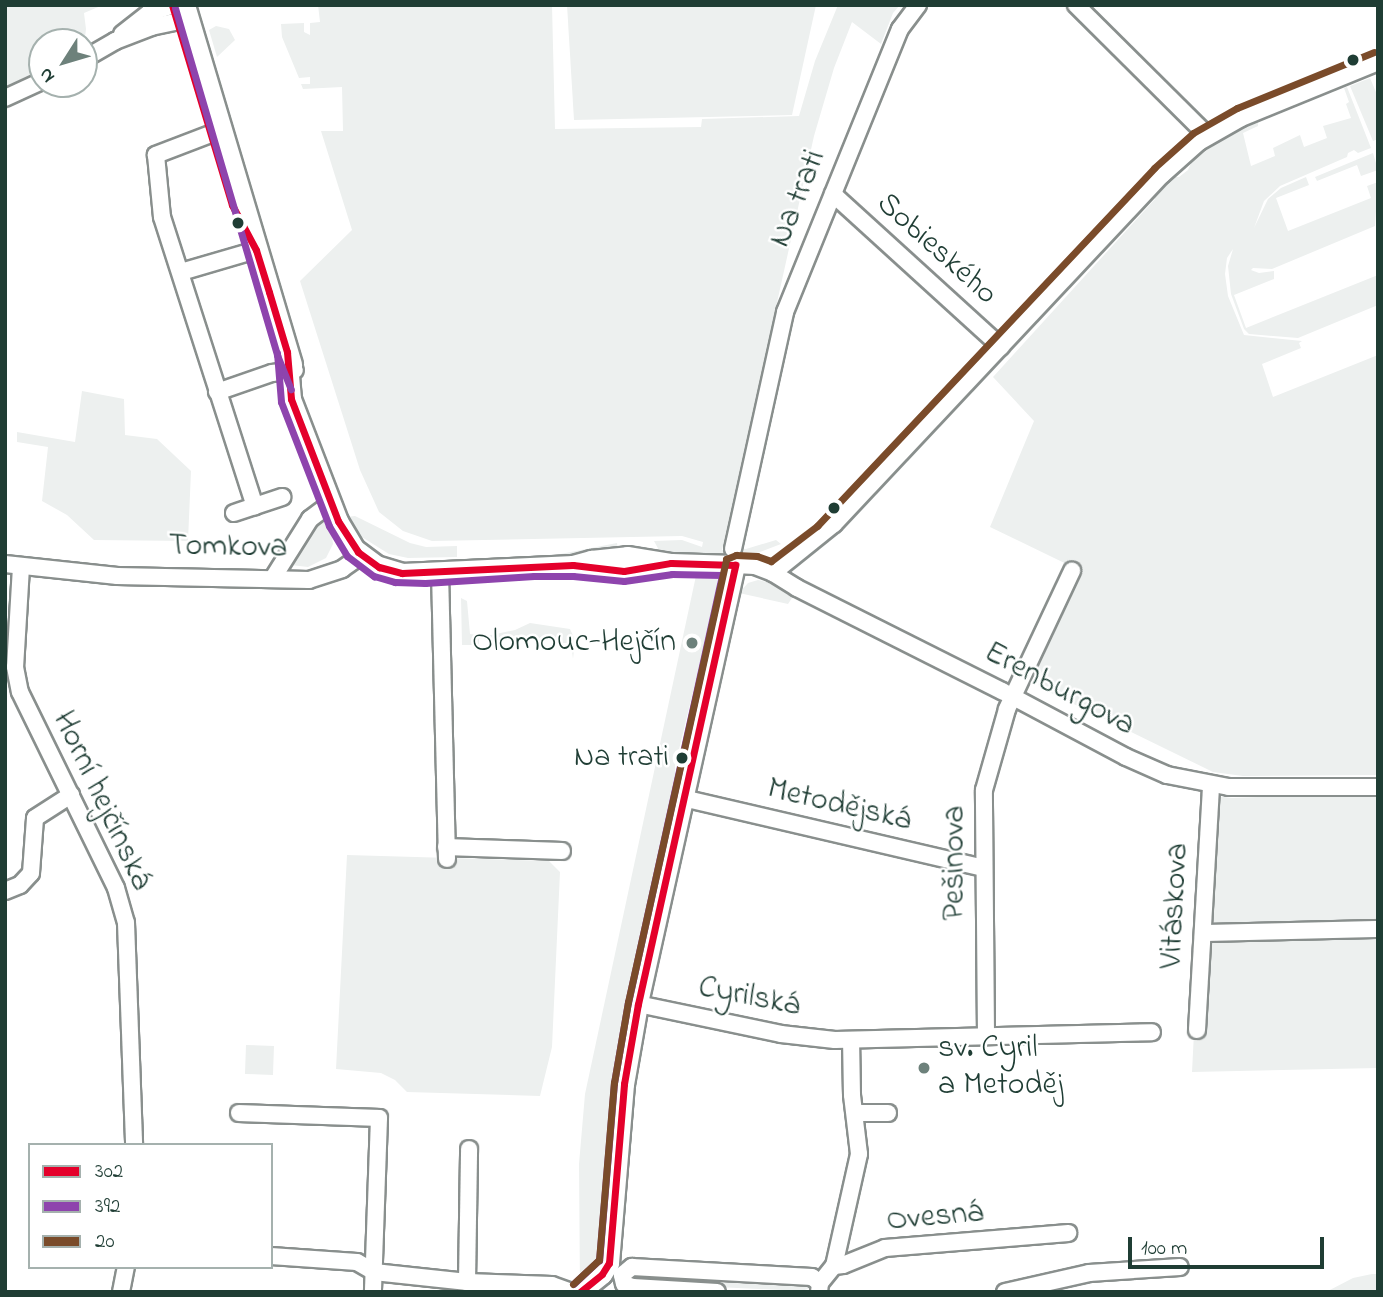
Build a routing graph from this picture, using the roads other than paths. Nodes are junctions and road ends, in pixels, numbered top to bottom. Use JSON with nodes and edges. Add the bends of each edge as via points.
{"nodes":[{"id":1,"x":918,"y":5,"type":"edge"},
{"id":2,"x":1076,"y":5,"type":"edge"},
{"id":3,"x":178,"y":10,"type":"edge"},
{"id":4,"x":98,"y":51,"type":"edge"},
{"id":5,"x":1378,"y":62,"type":"edge"},
{"id":6,"x":28,"y":87,"type":"edge"},
{"id":7,"x":5,"y":98,"type":"edge"},
{"id":8,"x":216,"y":132,"type":"junction"},
{"id":9,"x":1208,"y":136,"type":"junction"},
{"id":10,"x":833,"y":194,"type":"junction"},
{"id":11,"x":256,"y":250,"type":"junction"},
{"id":12,"x":181,"y":272,"type":"junction"},
{"id":13,"x":1001,"y":347,"type":"junction"},
{"id":14,"x":290,"y":365,"type":"junction"},
{"id":15,"x":217,"y":392,"type":"junction"},
{"id":16,"x":282,"y":497,"type":"dead end"},
{"id":17,"x":331,"y":503,"type":"junction"},
{"id":18,"x":255,"y":506,"type":"junction"},
{"id":19,"x":234,"y":513,"type":"dead end"},
{"id":20,"x":362,"y":555,"type":"junction"},
{"id":21,"x":734,"y":557,"type":"junction"},
{"id":22,"x":13,"y":566,"type":"edge"},
{"id":23,"x":1072,"y":570,"type":"dead end"},
{"id":24,"x":440,"y":572,"type":"junction"},
{"id":25,"x":773,"y":573,"type":"junction"},
{"id":26,"x":280,"y":578,"type":"junction"},
{"id":27,"x":10,"y":666,"type":"edge"},
{"id":28,"x":1012,"y":696,"type":"junction"},
{"id":29,"x":1211,"y":785,"type":"junction"},
{"id":30,"x":1378,"y":787,"type":"edge"},
{"id":31,"x":71,"y":795,"type":"junction"},
{"id":32,"x":683,"y":798,"type":"junction"},
{"id":33,"x":562,"y":851,"type":"dead end"},
{"id":34,"x":983,"y":868,"type":"junction"},
{"id":35,"x":5,"y":891,"type":"edge"},
{"id":36,"x":1378,"y":929,"type":"edge"},
{"id":37,"x":1203,"y":933,"type":"junction"},
{"id":38,"x":638,"y":1004,"type":"junction"},
{"id":39,"x":1197,"y":1030,"type":"dead end"},
{"id":40,"x":1152,"y":1032,"type":"dead end"},
{"id":41,"x":986,"y":1034,"type":"junction"},
{"id":42,"x":851,"y":1040,"type":"junction"},
{"id":43,"x":239,"y":1113,"type":"dead end"},
{"id":44,"x":855,"y":1113,"type":"junction"},
{"id":45,"x":888,"y":1113,"type":"dead end"},
{"id":46,"x":134,"y":1143,"type":"edge"},
{"id":47,"x":469,"y":1149,"type":"dead end"},
{"id":48,"x":1068,"y":1233,"type":"dead end"},
{"id":49,"x":273,"y":1256,"type":"edge"},
{"id":50,"x":834,"y":1266,"type":"junction"},
{"id":51,"x":1180,"y":1267,"type":"dead end"},
{"id":52,"x":126,"y":1269,"type":"edge"},
{"id":53,"x":374,"y":1272,"type":"junction"},
{"id":54,"x":613,"y":1281,"type":"edge"},
{"id":55,"x":467,"y":1282,"type":"junction"},
{"id":56,"x":815,"y":1284,"type":"edge"},
{"id":57,"x":121,"y":1292,"type":"edge"},
{"id":58,"x":373,"y":1292,"type":"edge"},
{"id":59,"x":571,"y":1292,"type":"edge"},
{"id":60,"x":717,"y":1292,"type":"edge"},
{"id":61,"x":1005,"y":1292,"type":"edge"}],
"edges":[{"from":1,"to":10,"type":"street","name":"Na trati","via":[[903,23]]},
{"from":2,"to":9,"type":"street"},
{"from":3,"to":4,"type":"street","via":[[149,13]]},
{"from":3,"to":8,"type":"main road"},
{"from":5,"to":9,"type":"street","via":[[1258,110]]},
{"from":6,"to":7,"type":"street"},
{"from":8,"to":11,"type":"main road","via":[[232,205]]},
{"from":8,"to":12,"type":"street","via":[[156,155],[162,217]]},
{"from":9,"to":13,"type":"street","via":[[1162,175]]},
{"from":10,"to":13,"type":"street","name":"Sobieského"},
{"from":10,"to":21,"type":"street","name":"Na trati","via":[[785,312]]},
{"from":11,"to":12,"type":"street"},
{"from":11,"to":14,"type":"main road"},
{"from":12,"to":15,"type":"street"},
{"from":13,"to":25,"type":"street","via":[[834,524]]},
{"from":14,"to":15,"type":"street"},
{"from":14,"to":17,"type":"main road","via":[[296,413]]},
{"from":15,"to":18,"type":"street"},
{"from":16,"to":18,"type":"street"},
{"from":17,"to":20,"type":"main road","via":[[342,531]]},
{"from":17,"to":26,"type":"street","via":[[310,519]]},
{"from":18,"to":19,"type":"street"},
{"from":20,"to":24,"type":"main road","via":[[389,571]]},
{"from":20,"to":26,"type":"street","name":"Tomkova","via":[[334,572],[309,579]]},
{"from":21,"to":24,"type":"main road","via":[[624,571],[573,565]]},
{"from":21,"to":25,"type":"street","name":"Erenburgova"},
{"from":21,"to":32,"type":"main road","name":"Na trati"},
{"from":22,"to":26,"type":"street","name":"Tomkova","via":[[117,576]]},
{"from":22,"to":27,"type":"street","name":"Horní hejčínská"},
{"from":23,"to":28,"type":"street","name":"Pešinova"},
{"from":24,"to":33,"type":"street","via":[[446,853]]},
{"from":25,"to":28,"type":"street","name":"Erenburgova"},
{"from":27,"to":31,"type":"street","name":"Horní hejčínská"},
{"from":28,"to":29,"type":"street","name":"Erenburgova","via":[[1138,763]]},
{"from":28,"to":34,"type":"street","name":"Pešinova","via":[[984,790]]},
{"from":29,"to":30,"type":"street","name":"Erenburgova"},
{"from":29,"to":37,"type":"street","name":"Vitáskova"},
{"from":31,"to":35,"type":"street","via":[[35,818],[31,873],[20,885]]},
{"from":31,"to":46,"type":"street","name":"Horní hejčínská","via":[[116,888],[126,923]]},
{"from":32,"to":34,"type":"street","name":"Metodějská"},
{"from":32,"to":38,"type":"main road","name":"Na trati"},
{"from":34,"to":41,"type":"street","name":"Pešinova"},
{"from":36,"to":37,"type":"street"},
{"from":37,"to":39,"type":"street","name":"Vitáskova"},
{"from":38,"to":42,"type":"street","name":"Cyrilská","via":[[804,1038]]},
{"from":38,"to":54,"type":"main road","name":"Na trati","via":[[622,1108]]},
{"from":40,"to":41,"type":"street","name":"Cyrilská"},
{"from":41,"to":42,"type":"street","name":"Cyrilská"},
{"from":42,"to":44,"type":"street"},
{"from":43,"to":53,"type":"street","via":[[379,1118]]},
{"from":44,"to":45,"type":"street"},
{"from":44,"to":50,"type":"street","via":[[859,1154]]},
{"from":47,"to":55,"type":"street"},
{"from":48,"to":50,"type":"street","name":"Ovesná","via":[[886,1248]]},
{"from":49,"to":53,"type":"street","via":[[357,1262]]},
{"from":50,"to":56,"type":"street"},
{"from":51,"to":61,"type":"street","via":[[1083,1267]]},
{"from":52,"to":57,"type":"street"},
{"from":53,"to":55,"type":"street"},
{"from":53,"to":58,"type":"street"},
{"from":54,"to":56,"type":"street"},
{"from":54,"to":60,"type":"street"},
{"from":55,"to":59,"type":"street","via":[[552,1285]]}]}
